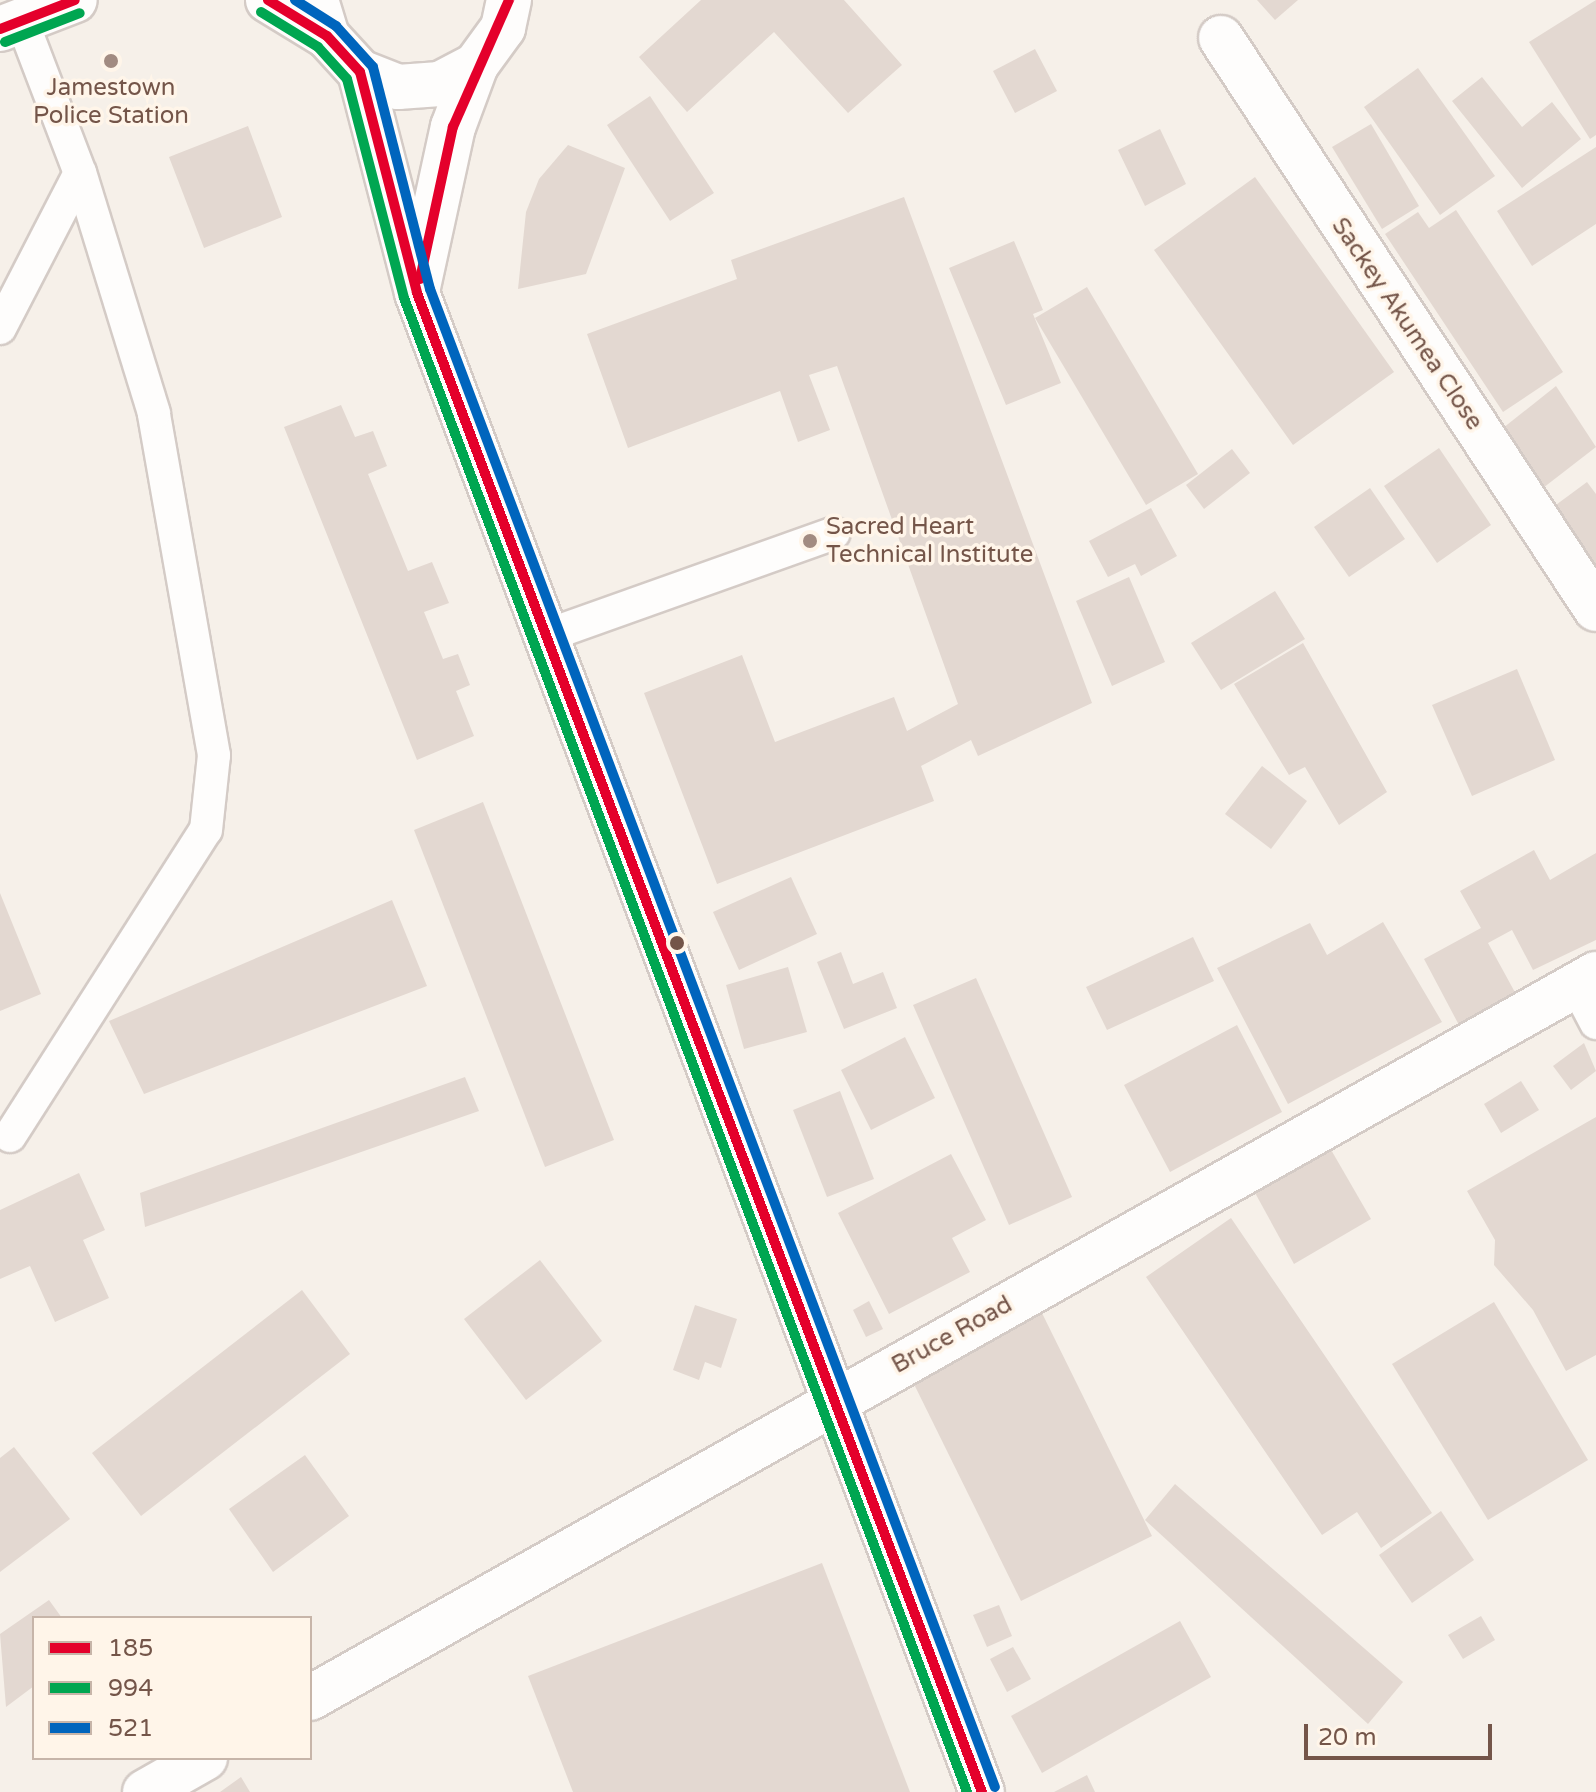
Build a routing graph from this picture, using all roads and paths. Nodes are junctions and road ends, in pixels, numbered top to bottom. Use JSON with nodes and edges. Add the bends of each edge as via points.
{"nodes":[{"id":1,"x":75,"y":0,"type":"edge"},
{"id":2,"x":268,"y":0,"type":"edge"},
{"id":3,"x":512,"y":2,"type":"edge"},
{"id":4,"x":322,"y":18,"type":"edge"},
{"id":5,"x":11,"y":25,"type":"edge"},
{"id":6,"x":1221,"y":38,"type":"dead end"},
{"id":7,"x":476,"y":65,"type":"junction"},
{"id":8,"x":360,"y":72,"type":"junction"},
{"id":9,"x":80,"y":173,"type":"junction"},
{"id":10,"x":417,"y":293,"type":"junction"},
{"id":11,"x":0,"y":328,"type":"edge"},
{"id":12,"x":834,"y":533,"type":"dead end"},
{"id":13,"x":1596,"y":609,"type":"edge"},
{"id":14,"x":551,"y":634,"type":"junction"},
{"id":15,"x":1586,"y":979,"type":"edge"},
{"id":16,"x":1596,"y":1023,"type":"edge"},
{"id":17,"x":10,"y":1136,"type":"dead end"},
{"id":18,"x":836,"y":1401,"type":"junction"},
{"id":19,"x":312,"y":1697,"type":"edge"},
{"id":20,"x":201,"y":1760,"type":"edge"},
{"id":21,"x":145,"y":1792,"type":"edge"},
{"id":22,"x":982,"y":1792,"type":"edge"}],
"edges":[{"from":1,"to":5,"type":"street"},
{"from":2,"to":4,"type":"street"},
{"from":3,"to":7,"type":"street"},
{"from":4,"to":8,"type":"street"},
{"from":5,"to":9,"type":"lane"},
{"from":6,"to":13,"type":"street","name":"Sackey Akumea Close"},
{"from":7,"to":8,"type":"street","via":[[440,84],[398,87]]},
{"from":7,"to":10,"type":"street","via":[[453,127]]},
{"from":8,"to":10,"type":"street"},
{"from":9,"to":11,"type":"lane"},
{"from":9,"to":17,"type":"lane","via":[[154,413],[214,755],[206,830]]},
{"from":10,"to":14,"type":"street"},
{"from":12,"to":14,"type":"lane"},
{"from":14,"to":18,"type":"street"},
{"from":15,"to":16,"type":"lane"},
{"from":15,"to":18,"type":"street","name":"Bruce Road"},
{"from":18,"to":19,"type":"street","name":"Bruce Road"},
{"from":18,"to":22,"type":"street"},
{"from":20,"to":21,"type":"street"}]}
